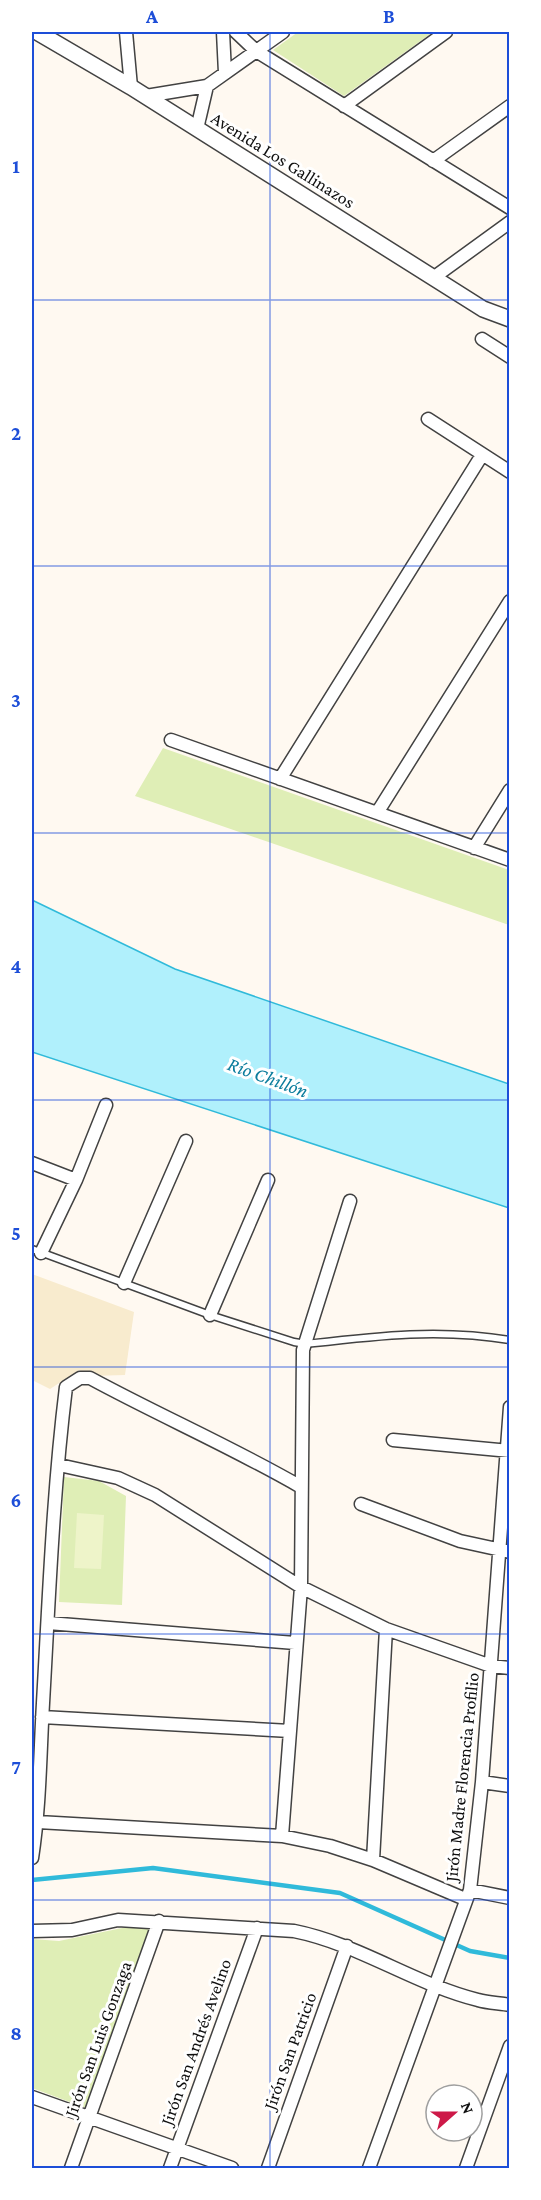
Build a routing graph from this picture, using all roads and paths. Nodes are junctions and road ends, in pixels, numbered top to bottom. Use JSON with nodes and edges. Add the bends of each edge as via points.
{"nodes":[{"id":1,"x":37,"y":32,"type":"edge"},
{"id":2,"x":126,"y":32,"type":"edge"},
{"id":3,"x":223,"y":32,"type":"edge"},
{"id":4,"x":236,"y":32,"type":"edge"},
{"id":5,"x":283,"y":32,"type":"edge"},
{"id":6,"x":447,"y":32,"type":"edge"},
{"id":7,"x":256,"y":51,"type":"junction"},
{"id":8,"x":225,"y":73,"type":"junction"},
{"id":9,"x":207,"y":86,"type":"junction"},
{"id":10,"x":130,"y":87,"type":"junction"},
{"id":11,"x":146,"y":96,"type":"junction"},
{"id":12,"x":344,"y":106,"type":"junction"},
{"id":13,"x":510,"y":106,"type":"edge"},
{"id":14,"x":197,"y":129,"type":"junction"},
{"id":15,"x":433,"y":161,"type":"junction"},
{"id":16,"x":510,"y":208,"type":"edge"},
{"id":17,"x":510,"y":222,"type":"edge"},
{"id":18,"x":433,"y":278,"type":"junction"},
{"id":19,"x":510,"y":319,"type":"edge"},
{"id":20,"x":482,"y":339,"type":"dead end"},
{"id":21,"x":510,"y":357,"type":"edge"},
{"id":22,"x":428,"y":419,"type":"dead end"},
{"id":23,"x":482,"y":455,"type":"junction"},
{"id":24,"x":510,"y":472,"type":"edge"},
{"id":25,"x":510,"y":601,"type":"edge"},
{"id":26,"x":171,"y":740,"type":"dead end"},
{"id":27,"x":280,"y":779,"type":"junction"},
{"id":28,"x":510,"y":790,"type":"edge"},
{"id":29,"x":377,"y":813,"type":"junction"},
{"id":30,"x":474,"y":848,"type":"junction"},
{"id":31,"x":510,"y":860,"type":"edge"},
{"id":32,"x":106,"y":1105,"type":"dead end"},
{"id":33,"x":186,"y":1141,"type":"dead end"},
{"id":34,"x":32,"y":1162,"type":"edge"},
{"id":35,"x":76,"y":1180,"type":"junction"},
{"id":36,"x":268,"y":1180,"type":"dead end"},
{"id":37,"x":350,"y":1202,"type":"dead end"},
{"id":38,"x":36,"y":1251,"type":"edge"},
{"id":39,"x":124,"y":1283,"type":"junction"},
{"id":40,"x":210,"y":1315,"type":"junction"},
{"id":41,"x":510,"y":1340,"type":"edge"},
{"id":42,"x":306,"y":1344,"type":"junction"},
{"id":43,"x":510,"y":1407,"type":"edge"},
{"id":44,"x":393,"y":1440,"type":"dead end"},
{"id":45,"x":508,"y":1451,"type":"edge"},
{"id":46,"x":59,"y":1465,"type":"junction"},
{"id":47,"x":301,"y":1486,"type":"junction"},
{"id":48,"x":361,"y":1504,"type":"dead end"},
{"id":49,"x":504,"y":1551,"type":"edge"},
{"id":50,"x":300,"y":1587,"type":"junction"},
{"id":51,"x":48,"y":1623,"type":"junction"},
{"id":52,"x":386,"y":1629,"type":"junction"},
{"id":53,"x":296,"y":1643,"type":"junction"},
{"id":54,"x":491,"y":1666,"type":"junction"},
{"id":55,"x":510,"y":1668,"type":"edge"},
{"id":56,"x":42,"y":1717,"type":"junction"},
{"id":57,"x":290,"y":1731,"type":"junction"},
{"id":58,"x":482,"y":1782,"type":"junction"},
{"id":59,"x":510,"y":1786,"type":"edge"},
{"id":60,"x":38,"y":1822,"type":"junction"},
{"id":61,"x":282,"y":1836,"type":"junction"},
{"id":62,"x":32,"y":1858,"type":"edge"},
{"id":63,"x":373,"y":1860,"type":"junction"},
{"id":64,"x":467,"y":1894,"type":"junction"},
{"id":65,"x":510,"y":1898,"type":"edge"},
{"id":66,"x":159,"y":1922,"type":"junction"},
{"id":67,"x":256,"y":1928,"type":"junction"},
{"id":68,"x":32,"y":1931,"type":"edge"},
{"id":69,"x":347,"y":1946,"type":"junction"},
{"id":70,"x":434,"y":1985,"type":"junction"},
{"id":71,"x":510,"y":2005,"type":"edge"},
{"id":72,"x":510,"y":2046,"type":"edge"},
{"id":73,"x":32,"y":2097,"type":"edge"},
{"id":74,"x":89,"y":2117,"type":"junction"},
{"id":75,"x":177,"y":2149,"type":"junction"},
{"id":76,"x":71,"y":2169,"type":"edge"},
{"id":77,"x":170,"y":2169,"type":"edge"},
{"id":78,"x":232,"y":2169,"type":"edge"},
{"id":79,"x":268,"y":2169,"type":"edge"},
{"id":80,"x":369,"y":2169,"type":"edge"},
{"id":81,"x":466,"y":2169,"type":"edge"}],
"edges":[{"from":1,"to":10,"type":"street","name":"Avenida Los Gallinazos"},
{"from":2,"to":10,"type":"street"},
{"from":3,"to":8,"type":"street"},
{"from":4,"to":7,"type":"street"},
{"from":5,"to":7,"type":"street"},
{"from":6,"to":12,"type":"street"},
{"from":7,"to":8,"type":"street"},
{"from":7,"to":12,"type":"street"},
{"from":8,"to":9,"type":"street"},
{"from":9,"to":11,"type":"street"},
{"from":9,"to":14,"type":"street"},
{"from":10,"to":11,"type":"street","name":"Avenida Los Gallinazos"},
{"from":11,"to":14,"type":"street","name":"Avenida Los Gallinazos"},
{"from":12,"to":15,"type":"street"},
{"from":13,"to":15,"type":"street"},
{"from":14,"to":18,"type":"street","name":"Avenida Los Gallinazos"},
{"from":15,"to":16,"type":"street"},
{"from":17,"to":18,"type":"street"},
{"from":18,"to":19,"type":"street","name":"Avenida Los Gallinazos","via":[[483,309]]},
{"from":20,"to":21,"type":"street"},
{"from":22,"to":23,"type":"street"},
{"from":23,"to":24,"type":"street"},
{"from":23,"to":27,"type":"street"},
{"from":25,"to":29,"type":"street"},
{"from":26,"to":27,"type":"street"},
{"from":27,"to":29,"type":"street"},
{"from":28,"to":30,"type":"street"},
{"from":29,"to":30,"type":"street"},
{"from":30,"to":31,"type":"street"},
{"from":32,"to":35,"type":"street"},
{"from":33,"to":39,"type":"street"},
{"from":34,"to":35,"type":"street"},
{"from":35,"to":38,"type":"street"},
{"from":36,"to":40,"type":"street"},
{"from":37,"to":42,"type":"street"},
{"from":38,"to":39,"type":"lane"},
{"from":39,"to":40,"type":"lane"},
{"from":40,"to":42,"type":"lane"},
{"from":41,"to":42,"type":"lane","via":[[390,1334]]},
{"from":42,"to":47,"type":"street"},
{"from":43,"to":45,"type":"street","name":"Jirón Madre Florencia Profilio"},
{"from":44,"to":45,"type":"street"},
{"from":45,"to":49,"type":"street","name":"Jirón Madre Florencia Profilio"},
{"from":46,"to":47,"type":"street","via":[[66,1387],[80,1378],[90,1378]]},
{"from":46,"to":50,"type":"street","via":[[117,1478],[155,1495]]},
{"from":46,"to":51,"type":"street"},
{"from":47,"to":50,"type":"street"},
{"from":48,"to":49,"type":"street","via":[[460,1541]]},
{"from":49,"to":54,"type":"street","name":"Jirón Madre Florencia Profilio"},
{"from":50,"to":52,"type":"street"},
{"from":50,"to":53,"type":"street"},
{"from":51,"to":53,"type":"street"},
{"from":51,"to":56,"type":"street"},
{"from":52,"to":54,"type":"street"},
{"from":52,"to":63,"type":"street"},
{"from":53,"to":57,"type":"street"},
{"from":54,"to":55,"type":"street"},
{"from":54,"to":58,"type":"street","name":"Jirón Madre Florencia Profilio"},
{"from":56,"to":57,"type":"street"},
{"from":56,"to":60,"type":"street"},
{"from":57,"to":61,"type":"street"},
{"from":58,"to":59,"type":"street"},
{"from":58,"to":64,"type":"street","name":"Jirón Madre Florencia Profilio"},
{"from":60,"to":61,"type":"street"},
{"from":60,"to":62,"type":"street"},
{"from":61,"to":63,"type":"street"},
{"from":63,"to":64,"type":"street"},
{"from":64,"to":65,"type":"street"},
{"from":64,"to":70,"type":"street","name":"Jirón Madre Florencia Profilio"},
{"from":66,"to":67,"type":"street"},
{"from":66,"to":68,"type":"street","via":[[118,1920],[72,1930]]},
{"from":66,"to":74,"type":"street","name":"Jirón San Luis Gonzaga"},
{"from":67,"to":69,"type":"street","via":[[294,1931]]},
{"from":67,"to":75,"type":"street","name":"Jirón San Andrés Avelino"},
{"from":69,"to":70,"type":"street"},
{"from":69,"to":79,"type":"street","name":"Jirón San Patricio"},
{"from":70,"to":71,"type":"street","via":[[478,2001]]},
{"from":70,"to":80,"type":"street","name":"Jirón Madre Florencia Profilio"},
{"from":72,"to":81,"type":"street"},
{"from":73,"to":74,"type":"street"},
{"from":74,"to":75,"type":"street"},
{"from":74,"to":76,"type":"street","name":"Jirón San Luis Gonzaga"},
{"from":75,"to":77,"type":"street","name":"Jirón San Andrés Avelino"},
{"from":75,"to":78,"type":"street"}]}
